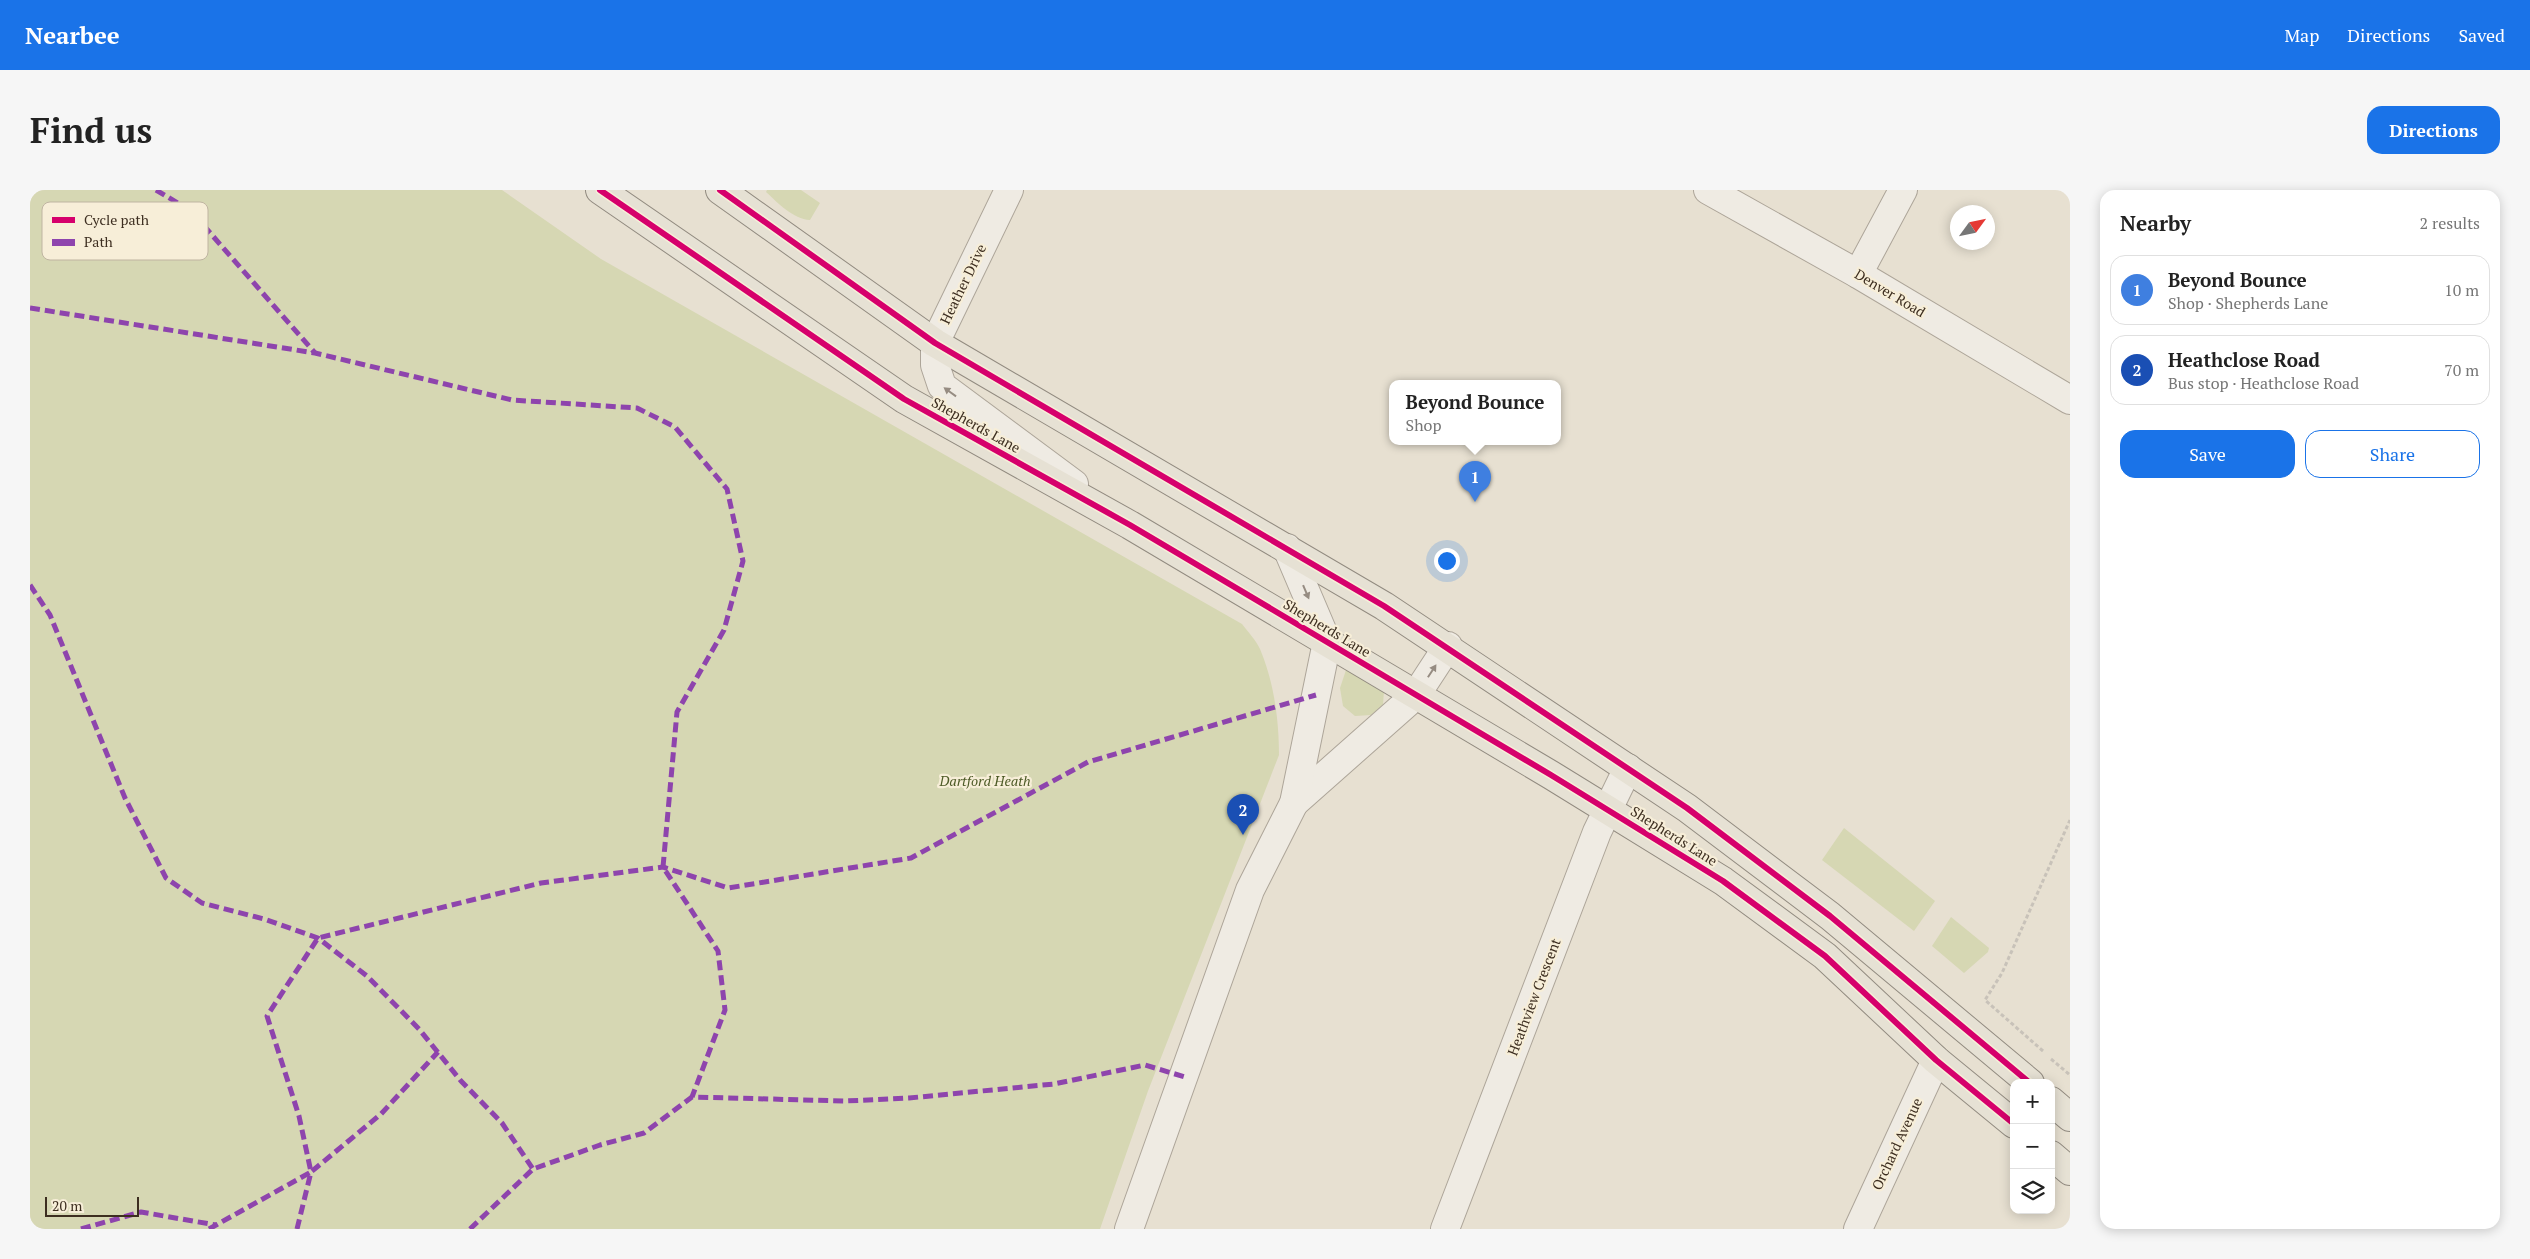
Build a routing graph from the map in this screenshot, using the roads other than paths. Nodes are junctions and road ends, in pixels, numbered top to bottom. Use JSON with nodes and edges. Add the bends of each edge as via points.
{"nodes":[{"id":1,"x":600,"y":190,"type":"edge"},
{"id":2,"x":720,"y":190,"type":"edge"},
{"id":3,"x":1009,"y":190,"type":"edge"},
{"id":4,"x":1708,"y":190,"type":"edge"},
{"id":5,"x":1903,"y":190,"type":"edge"},
{"id":6,"x":1858,"y":274,"type":"junction"},
{"id":7,"x":934,"y":343,"type":"junction"},
{"id":8,"x":2070,"y":400,"type":"edge"},
{"id":9,"x":1130,"y":525,"type":"junction"},
{"id":10,"x":1288,"y":548,"type":"junction"},
{"id":11,"x":1327,"y":642,"type":"junction"},
{"id":12,"x":1448,"y":646,"type":"junction"},
{"id":13,"x":1416,"y":695,"type":"junction"},
{"id":14,"x":1628,"y":768,"type":"junction"},
{"id":15,"x":1294,"y":803,"type":"junction"},
{"id":16,"x":1608,"y":810,"type":"junction"},
{"id":17,"x":1936,"y":1060,"type":"junction"},
{"id":18,"x":2025,"y":1079,"type":"edge"},
{"id":19,"x":2055,"y":1104,"type":"edge"},
{"id":20,"x":2070,"y":1117,"type":"edge"},
{"id":21,"x":2010,"y":1121,"type":"edge"},
{"id":22,"x":2055,"y":1158,"type":"edge"},
{"id":23,"x":2070,"y":1171,"type":"edge"},
{"id":24,"x":1129,"y":1229,"type":"edge"},
{"id":25,"x":1445,"y":1229,"type":"edge"},
{"id":26,"x":1858,"y":1229,"type":"edge"}],
"edges":[{"from":1,"to":9,"type":"main road","name":"Shepherds Lane","via":[[904,399]]},
{"from":2,"to":7,"type":"main road","name":"Shepherds Lane"},
{"from":3,"to":7,"type":"street","name":"Heather Drive"},
{"from":4,"to":6,"type":"street","name":"Denver Road"},
{"from":5,"to":6,"type":"street"},
{"from":6,"to":8,"type":"street","name":"Denver Road"},
{"from":9,"to":7,"type":"street","one_way":true,"via":[[942,386],[935,365]]},
{"from":7,"to":10,"type":"main road","name":"Shepherds Lane"},
{"from":9,"to":11,"type":"main road","name":"Shepherds Lane"},
{"from":10,"to":11,"type":"street","one_way":true},
{"from":10,"to":12,"type":"main road","name":"Shepherds Lane"},
{"from":11,"to":13,"type":"main road","name":"Shepherds Lane"},
{"from":11,"to":15,"type":"street"},
{"from":13,"to":12,"type":"street","one_way":true},
{"from":12,"to":14,"type":"main road","name":"Shepherds Lane"},
{"from":13,"to":15,"type":"street"},
{"from":13,"to":16,"type":"main road","name":"Shepherds Lane"},
{"from":14,"to":16,"type":"street","name":"Heathview Crescent"},
{"from":14,"to":18,"type":"main road","name":"Shepherds Lane","via":[[1687,808],[1830,916]]},
{"from":15,"to":24,"type":"street","via":[[1250,890]]},
{"from":16,"to":17,"type":"main road","name":"Shepherds Lane","via":[[1722,881],[1825,956]]},
{"from":16,"to":25,"type":"street","name":"Heathview Crescent"},
{"from":17,"to":21,"type":"main road","name":"Shepherds Lane"},
{"from":17,"to":26,"type":"street","name":"Orchard Avenue"},
{"from":19,"to":20,"type":"main road"},
{"from":22,"to":23,"type":"main road"}]}
